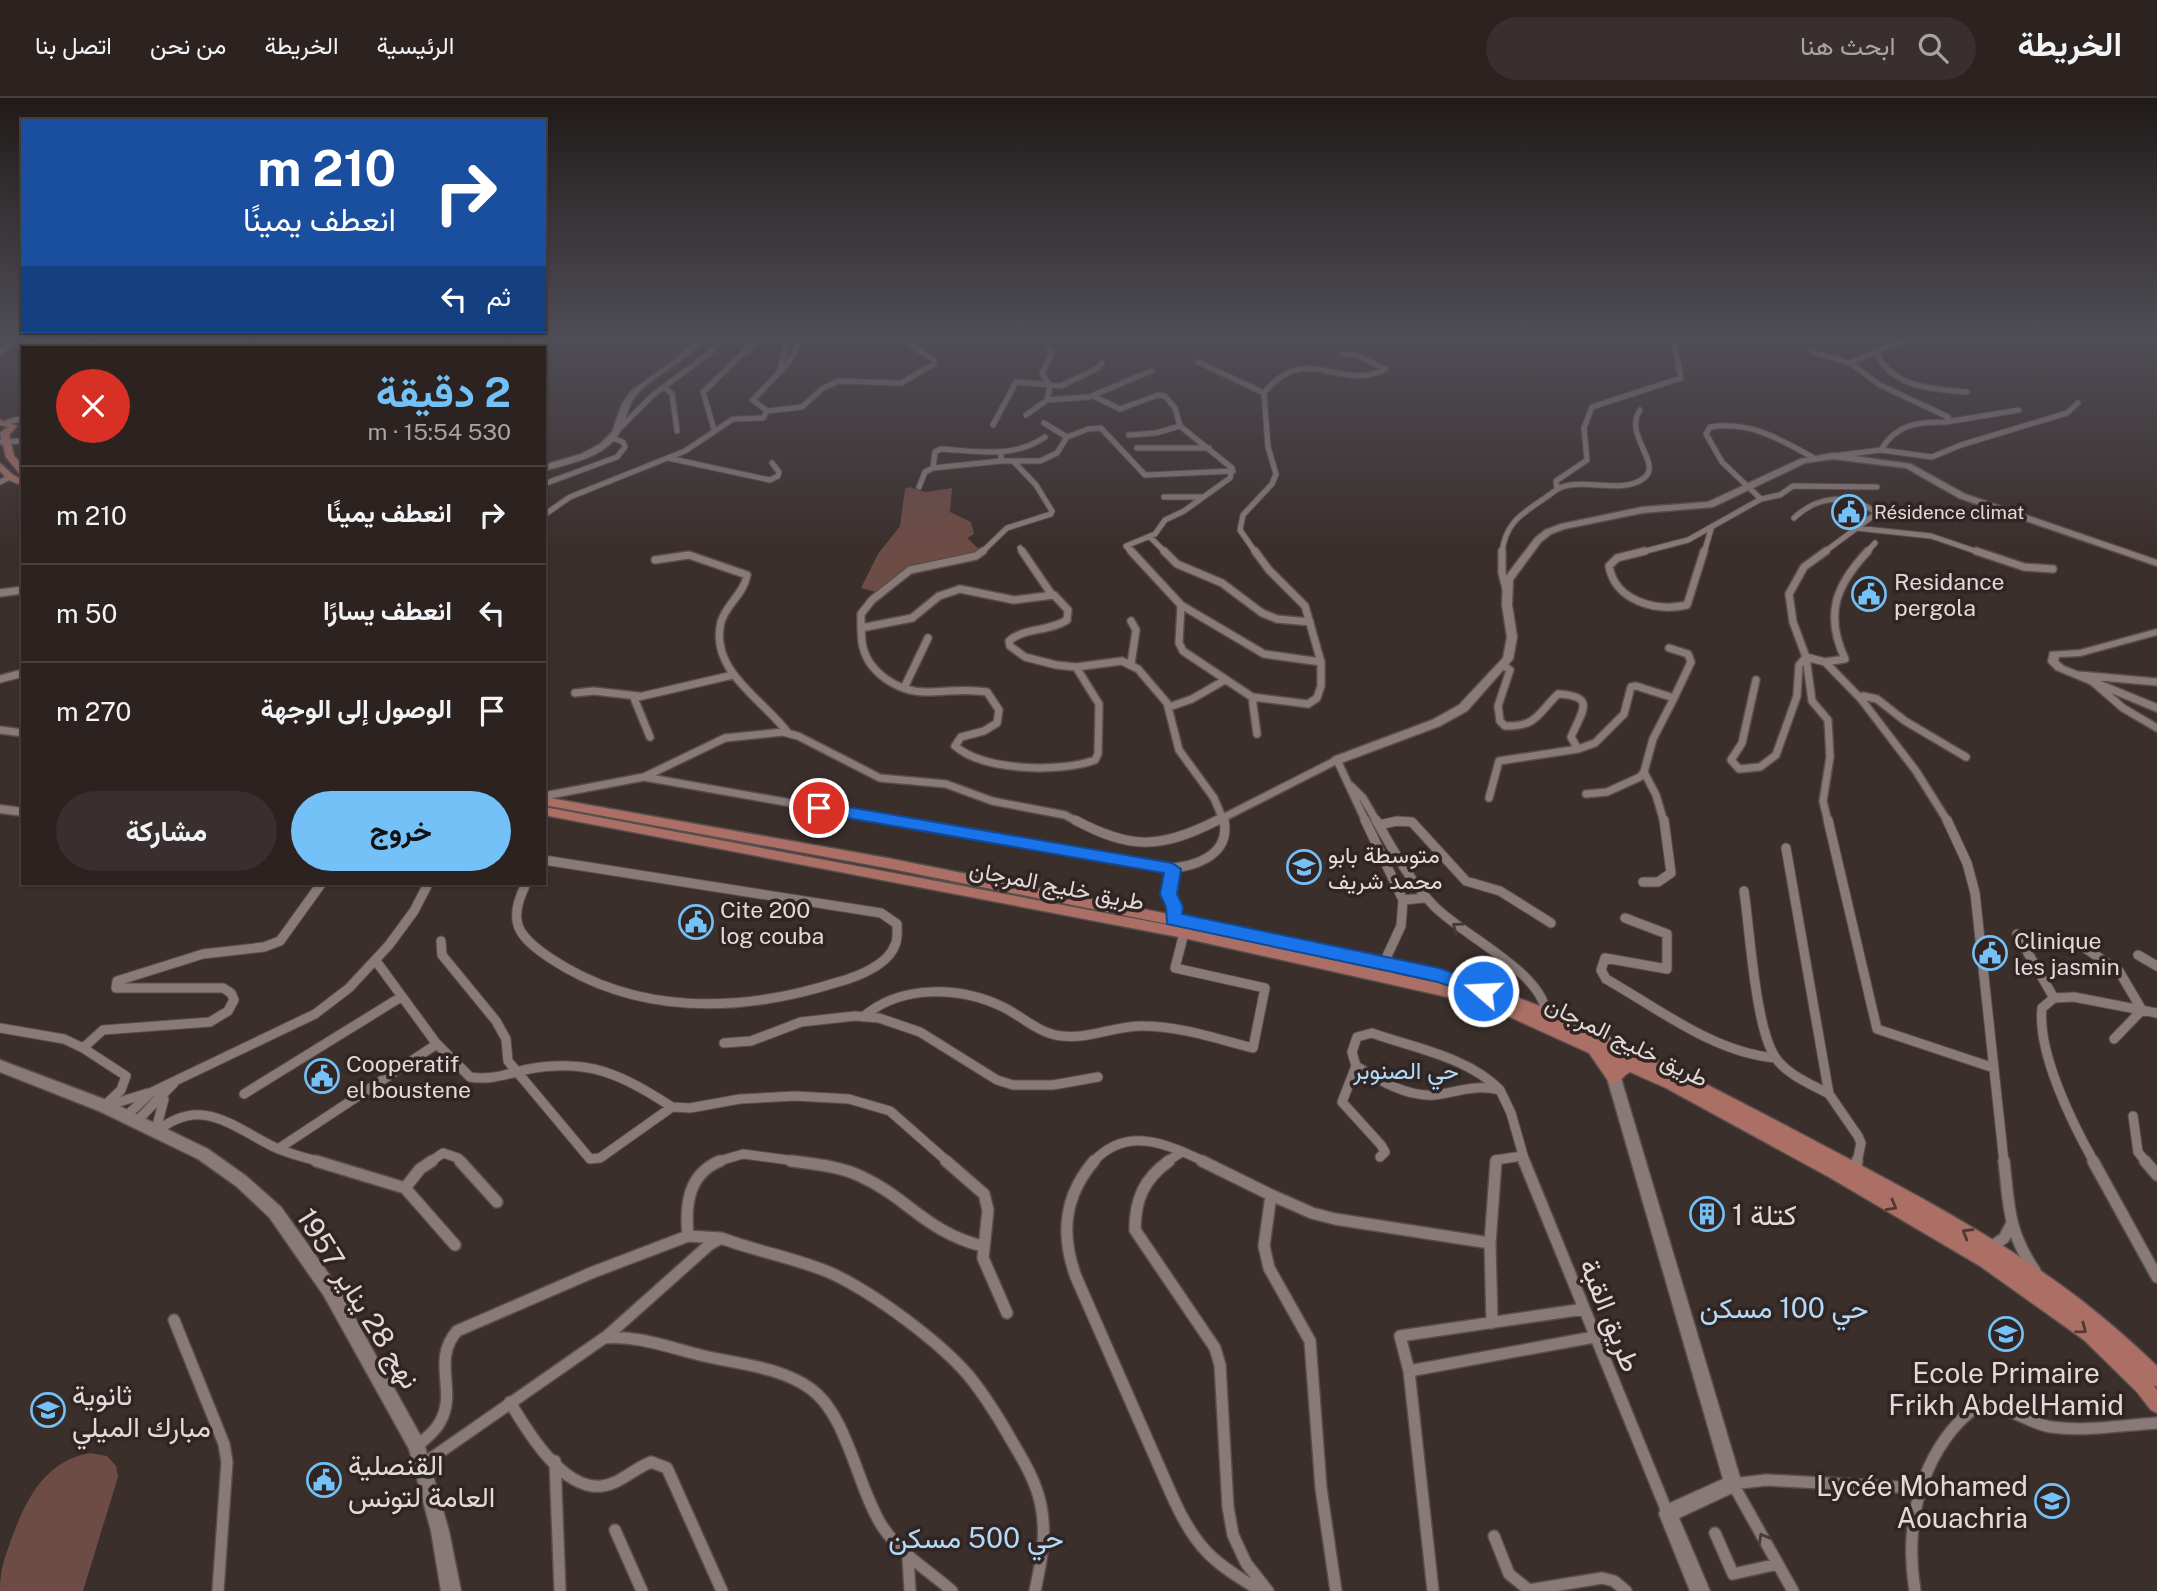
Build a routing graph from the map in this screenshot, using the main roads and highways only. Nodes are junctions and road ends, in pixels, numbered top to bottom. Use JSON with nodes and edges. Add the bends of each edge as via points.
{"nodes":[{"id":1,"x":5,"y":421,"type":"edge"},
{"id":2,"x":3,"y":438,"type":"edge"},
{"id":3,"x":0,"y":466,"type":"edge"},
{"id":4,"x":21,"y":470,"type":"edge"},
{"id":5,"x":21,"y":482,"type":"edge"},
{"id":6,"x":2157,"y":632,"type":"edge"},
{"id":7,"x":2157,"y":708,"type":"edge"},
{"id":8,"x":546,"y":799,"type":"edge"},
{"id":9,"x":546,"y":811,"type":"edge"},
{"id":10,"x":1390,"y":970,"type":"junction"},
{"id":11,"x":1545,"y":1019,"type":"junction"},
{"id":12,"x":1591,"y":1046,"type":"junction"},
{"id":13,"x":1613,"y":1050,"type":"junction"},
{"id":14,"x":1631,"y":1065,"type":"junction"},
{"id":15,"x":1852,"y":1176,"type":"junction"},
{"id":16,"x":2044,"y":1291,"type":"junction"},
{"id":17,"x":2157,"y":1377,"type":"edge"},
{"id":18,"x":2157,"y":1404,"type":"edge"}],
"edges":[{"from":1,"to":2,"type":"main road","via":[[13,426]]},
{"from":2,"to":4,"type":"main road"},
{"from":3,"to":5,"type":"main road"},
{"from":6,"to":7,"type":"main road","via":[[2080,653],[2054,654],[2053,662]]},
{"from":8,"to":10,"type":"main road","name":"طريق خليج المرجان","via":[[1173,919]]},
{"from":9,"to":10,"type":"main road","name":"طريق خليج المرجان"},
{"from":10,"to":11,"type":"main road","name":"طريق خليج المرجان"},
{"from":11,"to":12,"type":"main road","name":"طريق خليج المرجان"},
{"from":11,"to":13,"type":"main road","name":"طريق خليج المرجان"},
{"from":12,"to":13,"type":"main road","name":"طريق خليج المرجان"},
{"from":12,"to":14,"type":"main road","via":[[1614,1078]]},
{"from":13,"to":14,"type":"main road","name":"طريق خليج المرجان"},
{"from":13,"to":15,"type":"main road","name":"طريق خليج المرجان"},
{"from":14,"to":15,"type":"main road","name":"طريق خليج المرجان"},
{"from":15,"to":16,"type":"main road","name":"طريق خليج المرجان","one_way":true},
{"from":16,"to":15,"type":"main road","name":"طريق خليج المرجان","one_way":true,"via":[[1991,1247]]},
{"from":16,"to":17,"type":"main road","name":"طريق خليج المرجان","via":[[2116,1339]]},
{"from":16,"to":18,"type":"main road","name":"طريق خليج المرجان","one_way":true}]}
